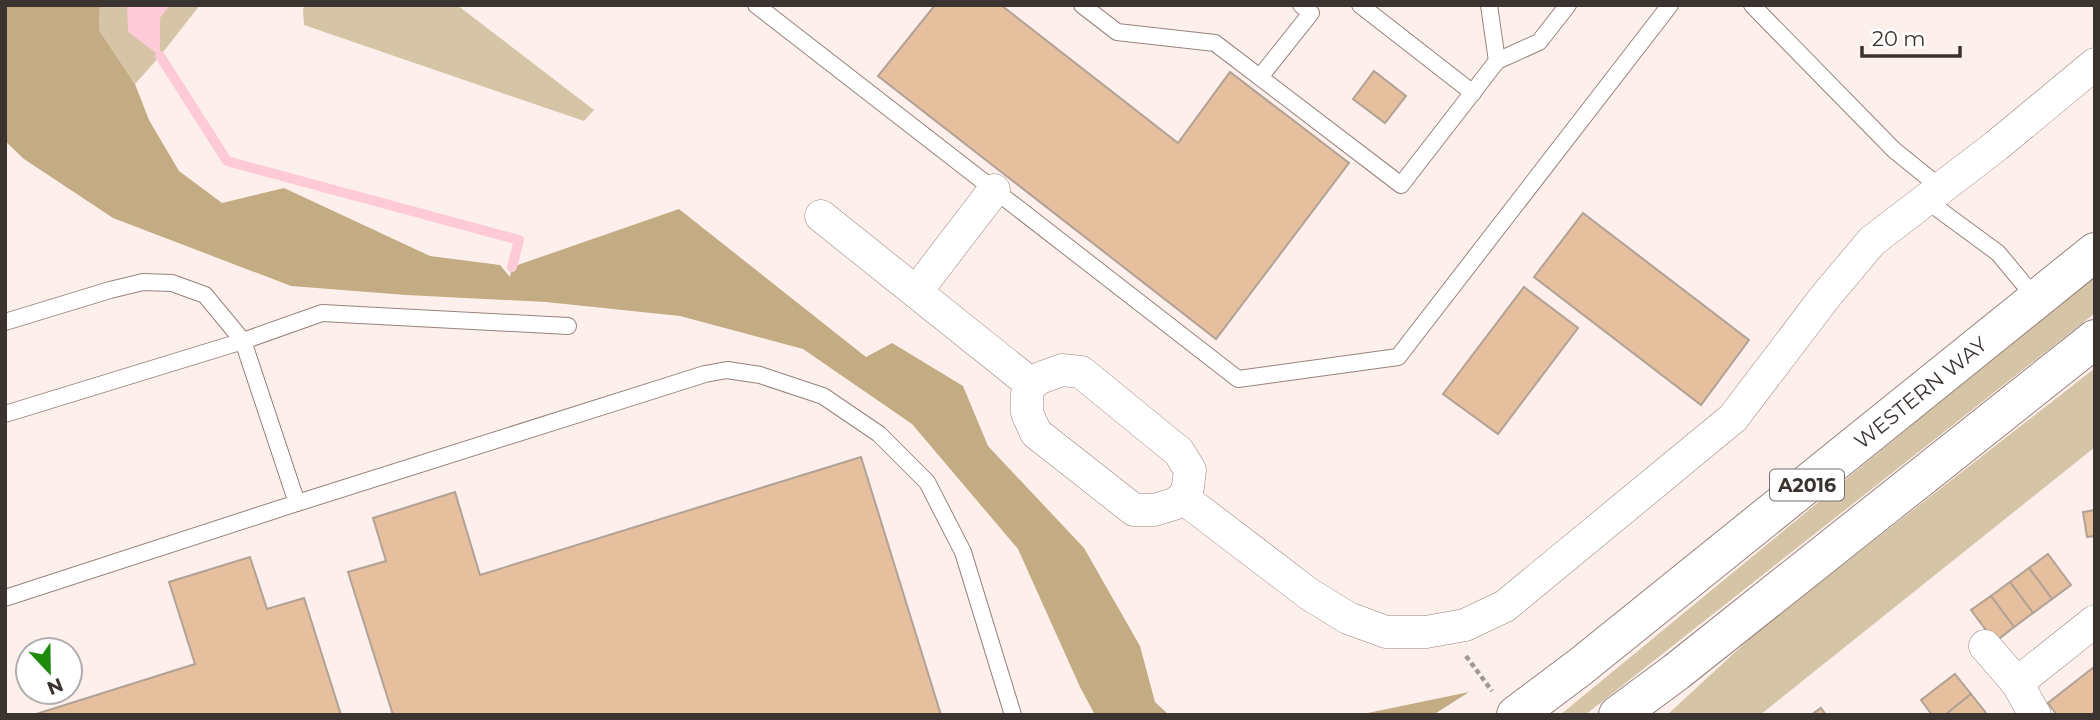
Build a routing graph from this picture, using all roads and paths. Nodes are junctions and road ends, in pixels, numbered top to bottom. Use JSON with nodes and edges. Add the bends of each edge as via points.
{"nodes":[{"id":1,"x":756,"y":5,"type":"edge"},
{"id":2,"x":1082,"y":5,"type":"edge"},
{"id":3,"x":1301,"y":5,"type":"edge"},
{"id":4,"x":1360,"y":5,"type":"edge"},
{"id":5,"x":1489,"y":5,"type":"edge"},
{"id":6,"x":1568,"y":5,"type":"edge"},
{"id":7,"x":1670,"y":5,"type":"edge"},
{"id":8,"x":1752,"y":5,"type":"edge"},
{"id":9,"x":1497,"y":61,"type":"junction"},
{"id":10,"x":2095,"y":64,"type":"edge"},
{"id":11,"x":1260,"y":77,"type":"junction"},
{"id":12,"x":1472,"y":93,"type":"junction"},
{"id":13,"x":994,"y":190,"type":"junction"},
{"id":14,"x":1933,"y":194,"type":"junction"},
{"id":15,"x":821,"y":216,"type":"dead end"},
{"id":16,"x":2095,"y":252,"type":"edge"},
{"id":17,"x":916,"y":292,"type":"junction"},
{"id":18,"x":2037,"y":300,"type":"junction"},
{"id":19,"x":5,"y":322,"type":"edge"},
{"id":20,"x":568,"y":326,"type":"dead end"},
{"id":21,"x":2095,"y":339,"type":"edge"},
{"id":22,"x":243,"y":341,"type":"junction"},
{"id":23,"x":1031,"y":384,"type":"junction"},
{"id":24,"x":5,"y":414,"type":"edge"},
{"id":25,"x":1183,"y":498,"type":"junction"},
{"id":26,"x":297,"y":503,"type":"junction"},
{"id":27,"x":5,"y":598,"type":"edge"},
{"id":28,"x":2095,"y":621,"type":"edge"},
{"id":29,"x":1985,"y":646,"type":"dead end"},
{"id":30,"x":1676,"y":672,"type":"junction"},
{"id":31,"x":2017,"y":683,"type":"junction"},
{"id":32,"x":1013,"y":715,"type":"edge"},
{"id":33,"x":1516,"y":715,"type":"edge"},
{"id":34,"x":1618,"y":715,"type":"edge"},
{"id":35,"x":1636,"y":715,"type":"edge"},
{"id":36,"x":2035,"y":715,"type":"edge"}],
"edges":[{"from":1,"to":13,"type":"lane"},
{"from":2,"to":11,"type":"lane","via":[[1117,32],[1215,43]]},
{"from":3,"to":11,"type":"lane","via":[[1311,13]]},
{"from":4,"to":12,"type":"lane"},
{"from":5,"to":9,"type":"lane"},
{"from":6,"to":9,"type":"lane","via":[[1539,42]]},
{"from":7,"to":13,"type":"lane","via":[[1398,357],[1238,379]]},
{"from":8,"to":14,"type":"lane"},
{"from":9,"to":12,"type":"lane"},
{"from":10,"to":14,"type":"street"},
{"from":11,"to":12,"type":"lane","via":[[1401,186]]},
{"from":13,"to":17,"type":"street"},
{"from":14,"to":18,"type":"lane","via":[[1998,253]]},
{"from":14,"to":25,"type":"street","via":[[1872,242],[1733,418],[1504,606],[1465,625],[1426,632],[1386,632],[1348,618],[1309,594]]},
{"from":15,"to":17,"type":"street"},
{"from":16,"to":18,"type":"main road","name":"WESTERN WAY","number":"A2016"},
{"from":17,"to":23,"type":"street"},
{"from":18,"to":33,"type":"main road","name":"WESTERN WAY","number":"A2016"},
{"from":19,"to":22,"type":"lane","via":[[143,282],[172,283],[205,295]]},
{"from":20,"to":22,"type":"lane","via":[[322,313]]},
{"from":21,"to":30,"type":"main road","number":"A2016"},
{"from":22,"to":24,"type":"lane"},
{"from":22,"to":26,"type":"lane"},
{"from":23,"to":25,"type":"street","via":[[1027,413],[1036,433],[1134,510],[1154,510]]},
{"from":23,"to":25,"type":"street","via":[[1062,370],[1081,372],[1179,452],[1190,470]]},
{"from":26,"to":27,"type":"lane"},
{"from":26,"to":32,"type":"lane","via":[[705,374],[727,370],[760,375],[823,396],[879,435],[927,482],[963,552]]},
{"from":28,"to":31,"type":"street"},
{"from":29,"to":31,"type":"street"},
{"from":30,"to":34,"type":"main road","number":"A2016"},
{"from":30,"to":35,"type":"lane"},
{"from":31,"to":36,"type":"street"}]}
